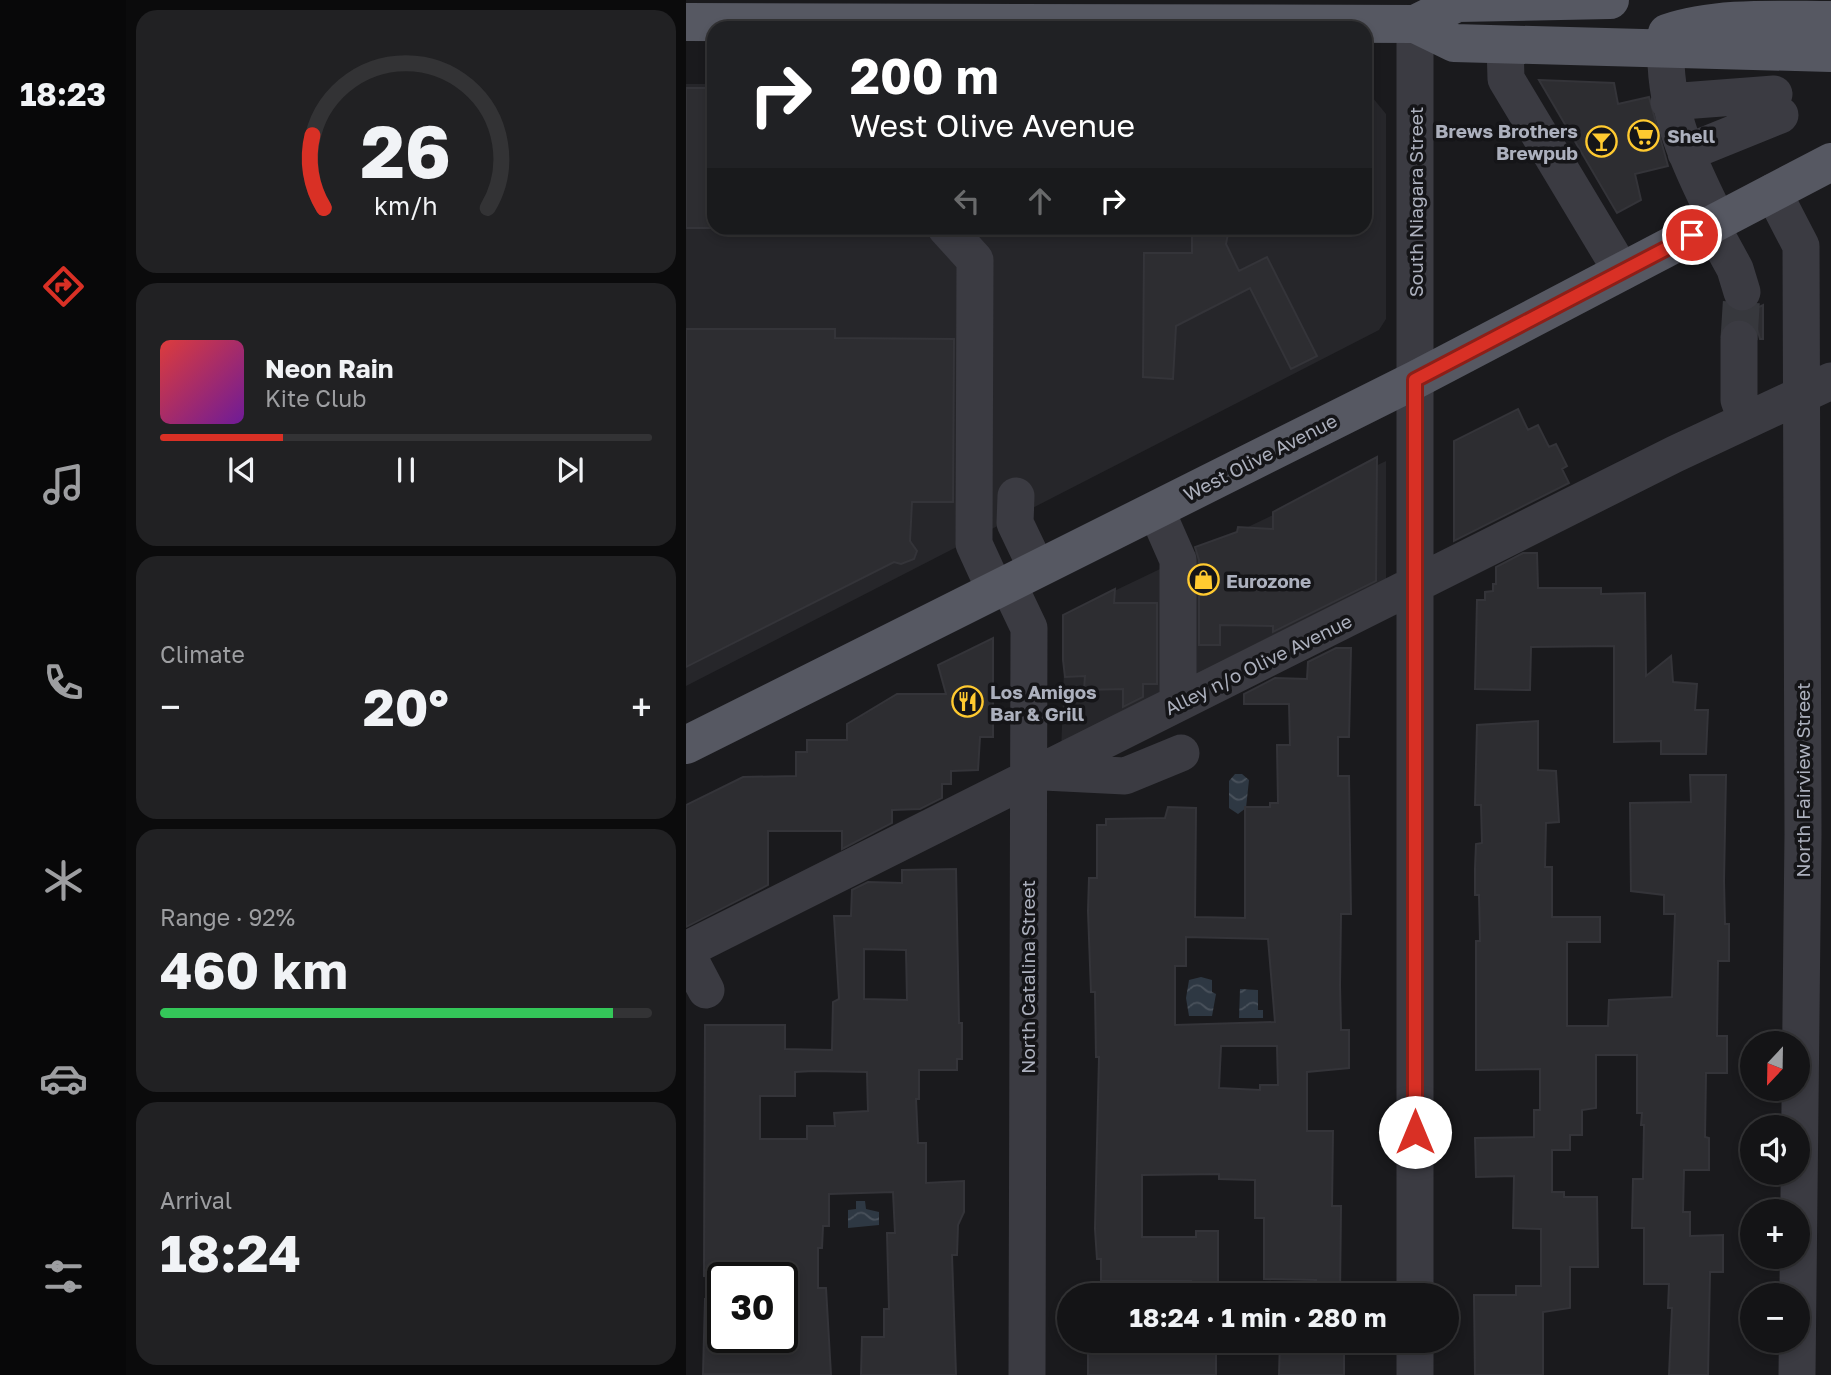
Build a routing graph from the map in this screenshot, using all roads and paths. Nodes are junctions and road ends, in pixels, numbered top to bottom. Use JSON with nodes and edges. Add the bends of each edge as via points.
{"nodes":[{"id":1,"x":1611,"y":0,"type":"edge"},
{"id":2,"x":1501,"y":1,"type":"edge"},
{"id":3,"x":1022,"y":11,"type":"edge"},
{"id":4,"x":1287,"y":12,"type":"edge"},
{"id":5,"x":943,"y":21,"type":"edge"},
{"id":6,"x":686,"y":22,"type":"edge"},
{"id":7,"x":707,"y":23,"type":"edge"},
{"id":8,"x":1415,"y":24,"type":"junction"},
{"id":9,"x":1504,"y":45,"type":"junction"},
{"id":10,"x":1830,"y":46,"type":"edge"},
{"id":11,"x":1648,"y":50,"type":"junction"},
{"id":12,"x":1669,"y":102,"type":"junction"},
{"id":13,"x":1686,"y":153,"type":"junction"},
{"id":14,"x":1830,"y":159,"type":"edge"},
{"id":15,"x":1773,"y":192,"type":"junction"},
{"id":16,"x":1715,"y":223,"type":"junction"},
{"id":17,"x":952,"y":235,"type":"edge"},
{"id":18,"x":1622,"y":272,"type":"junction"},
{"id":19,"x":1742,"y":292,"type":"tunnel mouth"},
{"id":20,"x":1739,"y":339,"type":"tunnel mouth"},
{"id":21,"x":1415,"y":380,"type":"junction"},
{"id":22,"x":1817,"y":387,"type":"edge"},
{"id":23,"x":1746,"y":419,"type":"junction"},
{"id":24,"x":1803,"y":475,"type":"junction"},
{"id":25,"x":1016,"y":496,"type":"dead end"},
{"id":26,"x":1156,"y":510,"type":"junction"},
{"id":27,"x":1831,"y":518,"type":"edge"},
{"id":28,"x":1013,"y":581,"type":"junction"},
{"id":29,"x":1415,"y":587,"type":"junction"},
{"id":30,"x":1178,"y":703,"type":"junction"},
{"id":31,"x":688,"y":739,"type":"edge"},
{"id":32,"x":1181,"y":753,"type":"dead end"},
{"id":33,"x":1035,"y":776,"type":"junction"},
{"id":34,"x":1817,"y":834,"type":"edge"},
{"id":35,"x":1831,"y":871,"type":"edge"},
{"id":36,"x":1802,"y":901,"type":"junction"},
{"id":37,"x":686,"y":951,"type":"edge"},
{"id":38,"x":706,"y":990,"type":"dead end"},
{"id":39,"x":1415,"y":1283,"type":"edge"},
{"id":40,"x":1415,"y":1353,"type":"edge"},
{"id":41,"x":1027,"y":1375,"type":"edge"},
{"id":42,"x":1415,"y":1375,"type":"edge"},
{"id":43,"x":1797,"y":1375,"type":"edge"}],
"edges":[{"from":1,"to":2,"type":"main road"},
{"from":2,"to":8,"type":"main road","via":[[1457,3]]},
{"from":3,"to":4,"type":"main road"},
{"from":3,"to":5,"type":"main road"},
{"from":4,"to":8,"type":"main road"},
{"from":6,"to":7,"type":"main road"},
{"from":8,"to":9,"type":"main road","via":[[1454,43]]},
{"from":8,"to":21,"type":"street","name":"South Niagara Street"},
{"from":9,"to":11,"type":"main road"},
{"from":9,"to":18,"type":"street","via":[[1506,79]]},
{"from":10,"to":11,"type":"main road"},
{"from":11,"to":12,"type":"street","via":[[1665,78]]},
{"from":12,"to":13,"type":"street"},
{"from":12,"to":13,"type":"street","via":[[1777,104]]},
{"from":13,"to":16,"type":"street"},
{"from":14,"to":15,"type":"main road","name":"West Olive Avenue"},
{"from":15,"to":16,"type":"main road","name":"West Olive Avenue"},
{"from":15,"to":22,"type":"street","name":"North Fairview Street","via":[[1801,246]]},
{"from":16,"to":18,"type":"main road","name":"West Olive Avenue"},
{"from":16,"to":19,"type":"street"},
{"from":17,"to":28,"type":"street","via":[[975,260],[981,341],[974,544]]},
{"from":18,"to":21,"type":"main road","name":"West Olive Avenue"},
{"from":20,"to":23,"type":"street","via":[[1739,400]]},
{"from":21,"to":26,"type":"main road","name":"West Olive Avenue"},
{"from":21,"to":29,"type":"street","name":"South Niagara Street"},
{"from":22,"to":23,"type":"street","name":"Alley n/o Olive Avenue"},
{"from":22,"to":24,"type":"street","name":"North Fairview Street"},
{"from":23,"to":29,"type":"street","name":"Alley n/o Olive Avenue"},
{"from":24,"to":27,"type":"street"},
{"from":24,"to":34,"type":"street","name":"North Fairview Street"},
{"from":25,"to":28,"type":"street"},
{"from":26,"to":28,"type":"main road","name":"West Olive Avenue"},
{"from":26,"to":30,"type":"street","via":[[1178,560]]},
{"from":28,"to":31,"type":"main road","name":"West Olive Avenue"},
{"from":28,"to":33,"type":"street","name":"North Catalina Street","via":[[1029,628]]},
{"from":29,"to":30,"type":"street","name":"Alley n/o Olive Avenue"},
{"from":29,"to":39,"type":"street","name":"South Niagara Street"},
{"from":30,"to":33,"type":"street","name":"Alley n/o Olive Avenue"},
{"from":32,"to":33,"type":"street","via":[[1125,776]]},
{"from":33,"to":37,"type":"street","name":"Alley n/o Olive Avenue"},
{"from":33,"to":41,"type":"street","name":"North Catalina Street"},
{"from":34,"to":36,"type":"street","name":"North Fairview Street"},
{"from":35,"to":36,"type":"street","via":[[1824,873]]},
{"from":36,"to":43,"type":"street","name":"North Fairview Street"},
{"from":37,"to":38,"type":"street"},
{"from":40,"to":42,"type":"street"}]}
